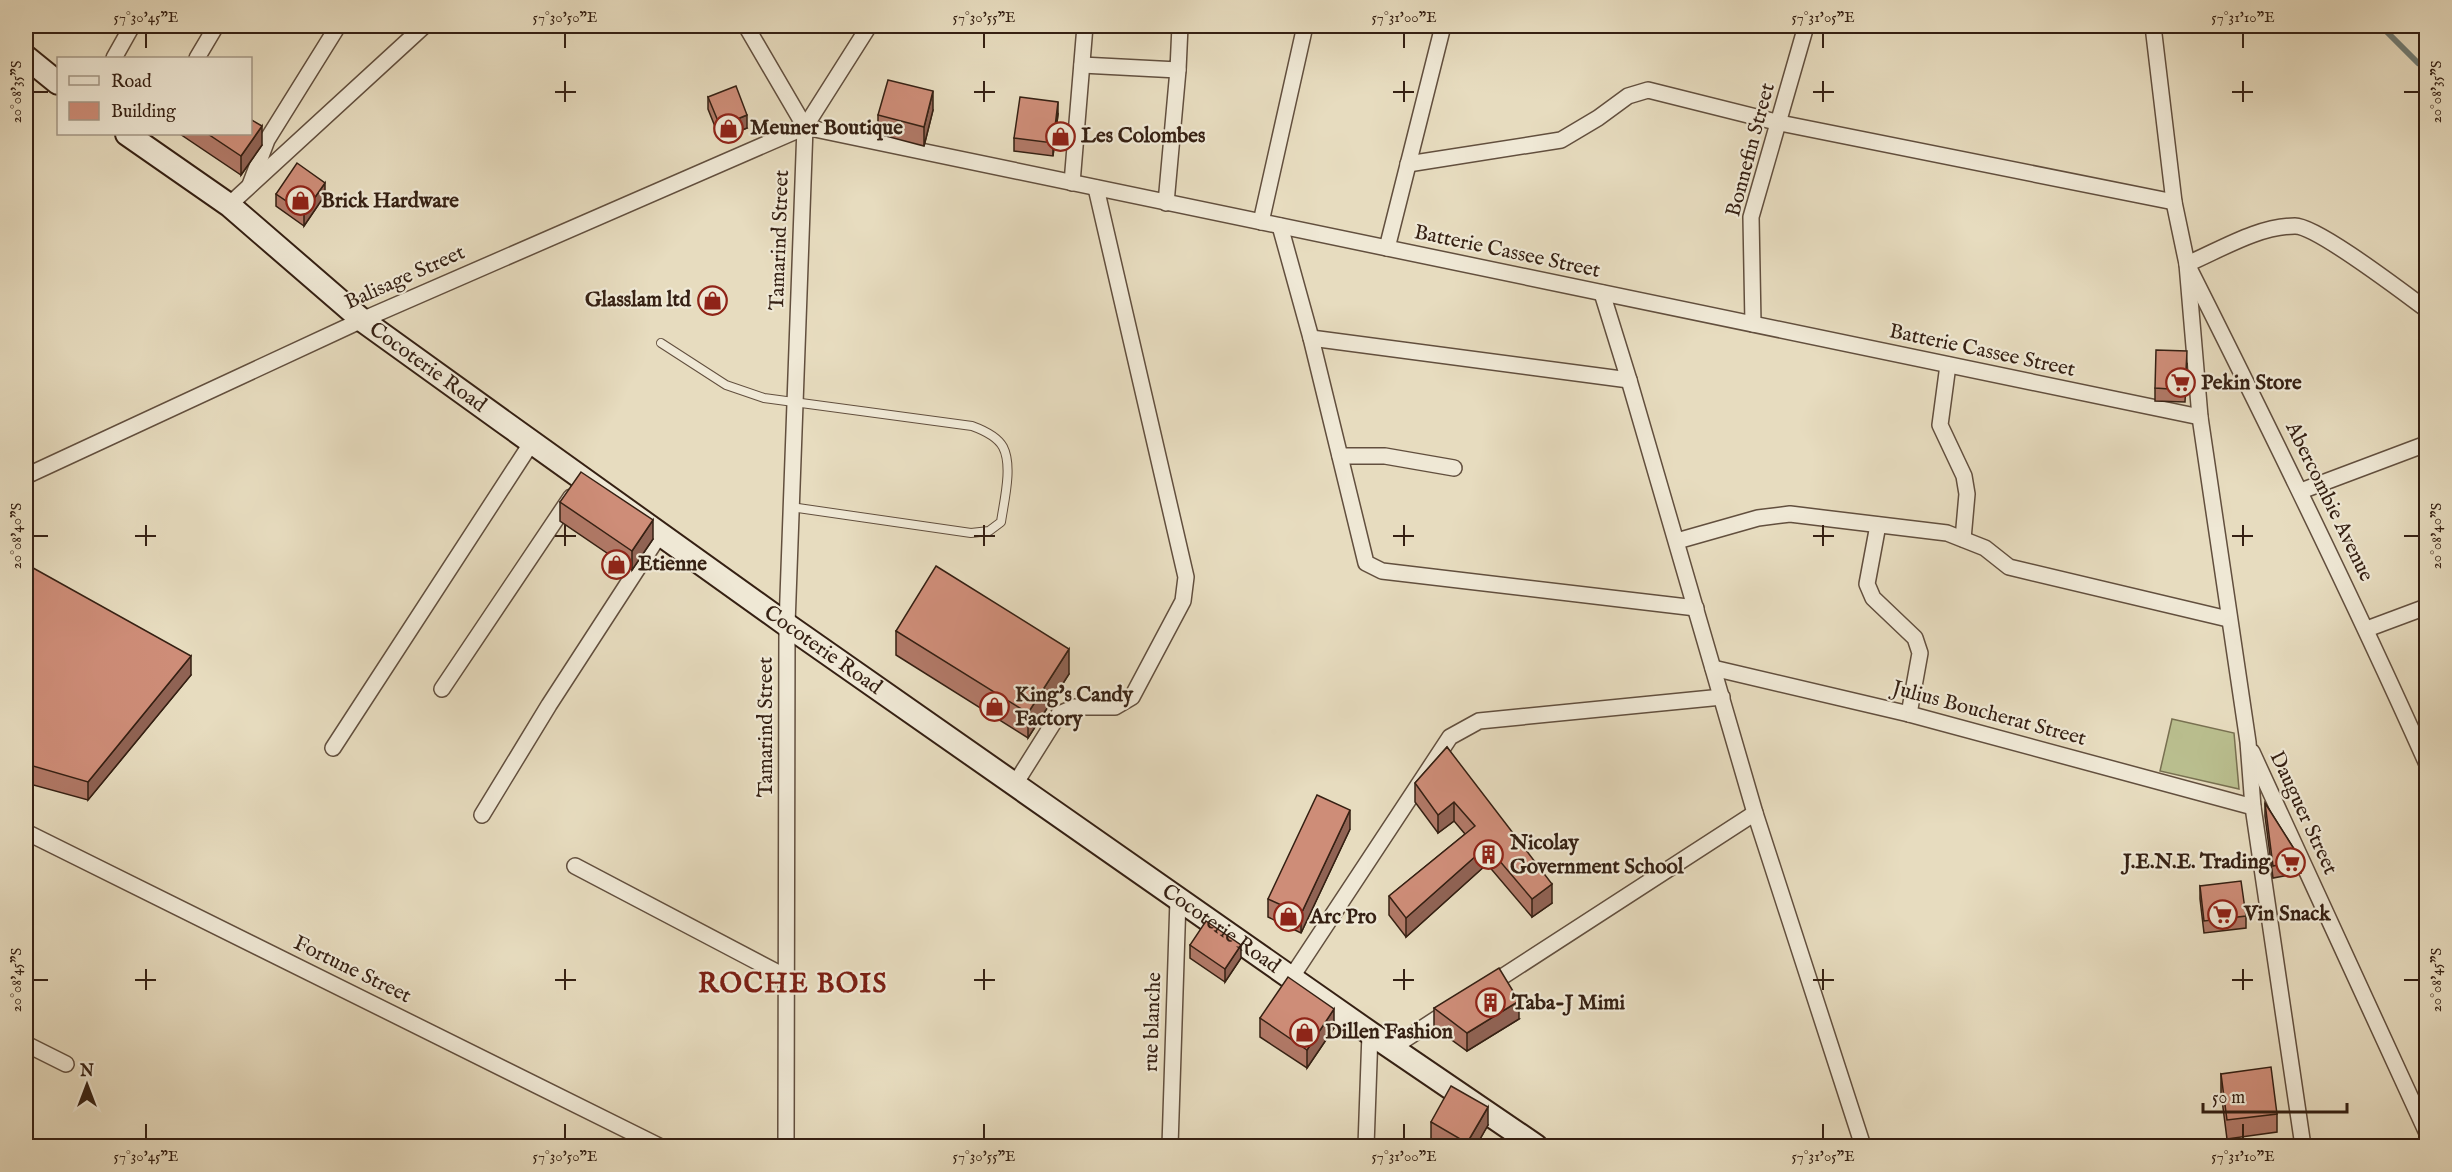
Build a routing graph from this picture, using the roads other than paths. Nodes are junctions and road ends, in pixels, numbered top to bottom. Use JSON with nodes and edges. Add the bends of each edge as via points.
{"nodes":[{"id":1,"x":132,"y":26,"type":"edge"},
{"id":2,"x":216,"y":26,"type":"edge"},
{"id":3,"x":338,"y":26,"type":"edge"},
{"id":4,"x":424,"y":26,"type":"edge"},
{"id":5,"x":746,"y":26,"type":"edge"},
{"id":6,"x":869,"y":26,"type":"edge"},
{"id":7,"x":1084,"y":26,"type":"edge"},
{"id":8,"x":1180,"y":26,"type":"edge"},
{"id":9,"x":1305,"y":26,"type":"edge"},
{"id":10,"x":1443,"y":26,"type":"edge"},
{"id":11,"x":1806,"y":26,"type":"edge"},
{"id":12,"x":2153,"y":26,"type":"edge"},
{"id":13,"x":26,"y":57,"type":"edge"},
{"id":14,"x":115,"y":57,"type":"edge"},
{"id":15,"x":198,"y":57,"type":"edge"},
{"id":16,"x":1082,"y":65,"type":"junction"},
{"id":17,"x":1178,"y":70,"type":"junction"},
{"id":18,"x":57,"y":82,"type":"edge"},
{"id":19,"x":1780,"y":123,"type":"junction"},
{"id":20,"x":805,"y":127,"type":"junction"},
{"id":21,"x":131,"y":135,"type":"edge"},
{"id":22,"x":150,"y":140,"type":"edge"},
{"id":23,"x":1408,"y":164,"type":"junction"},
{"id":24,"x":1072,"y":183,"type":"junction"},
{"id":25,"x":249,"y":187,"type":"junction"},
{"id":26,"x":1096,"y":188,"type":"junction"},
{"id":27,"x":1166,"y":202,"type":"junction"},
{"id":28,"x":2174,"y":202,"type":"junction"},
{"id":29,"x":229,"y":205,"type":"junction"},
{"id":30,"x":1261,"y":222,"type":"junction"},
{"id":31,"x":1280,"y":226,"type":"junction"},
{"id":32,"x":1387,"y":248,"type":"junction"},
{"id":33,"x":2187,"y":264,"type":"junction"},
{"id":34,"x":1602,"y":293,"type":"junction"},
{"id":35,"x":2427,"y":309,"type":"edge"},
{"id":36,"x":362,"y":320,"type":"junction"},
{"id":37,"x":1753,"y":324,"type":"junction"},
{"id":38,"x":1311,"y":338,"type":"junction"},
{"id":39,"x":661,"y":343,"type":"dead end"},
{"id":40,"x":1948,"y":365,"type":"junction"},
{"id":41,"x":1629,"y":380,"type":"junction"},
{"id":42,"x":795,"y":402,"type":"junction"},
{"id":43,"x":2200,"y":417,"type":"junction"},
{"id":44,"x":532,"y":442,"type":"junction"},
{"id":45,"x":2427,"y":444,"type":"edge"},
{"id":46,"x":1340,"y":456,"type":"junction"},
{"id":47,"x":1454,"y":468,"type":"dead end"},
{"id":48,"x":26,"y":476,"type":"edge"},
{"id":49,"x":583,"y":479,"type":"junction"},
{"id":50,"x":2301,"y":491,"type":"junction"},
{"id":51,"x":791,"y":507,"type":"junction"},
{"id":52,"x":1878,"y":525,"type":"junction"},
{"id":53,"x":660,"y":534,"type":"junction"},
{"id":54,"x":1963,"y":539,"type":"junction"},
{"id":55,"x":1677,"y":541,"type":"junction"},
{"id":56,"x":2427,"y":607,"type":"edge"},
{"id":57,"x":1696,"y":608,"type":"junction"},
{"id":58,"x":2228,"y":618,"type":"junction"},
{"id":59,"x":787,"y":625,"type":"junction"},
{"id":60,"x":2367,"y":629,"type":"junction"},
{"id":61,"x":1713,"y":668,"type":"junction"},
{"id":62,"x":442,"y":689,"type":"dead end"},
{"id":63,"x":1722,"y":697,"type":"junction"},
{"id":64,"x":1909,"y":714,"type":"junction"},
{"id":65,"x":2248,"y":742,"type":"junction"},
{"id":66,"x":333,"y":748,"type":"dead end"},
{"id":67,"x":2427,"y":762,"type":"edge"},
{"id":68,"x":1015,"y":784,"type":"junction"},
{"id":69,"x":2253,"y":807,"type":"junction"},
{"id":70,"x":1755,"y":813,"type":"junction"},
{"id":71,"x":482,"y":815,"type":"dead end"},
{"id":72,"x":26,"y":832,"type":"edge"},
{"id":73,"x":575,"y":866,"type":"dead end"},
{"id":74,"x":1178,"y":899,"type":"junction"},
{"id":75,"x":786,"y":977,"type":"junction"},
{"id":76,"x":1291,"y":978,"type":"junction"},
{"id":77,"x":1370,"y":1033,"type":"junction"},
{"id":78,"x":26,"y":1044,"type":"edge"},
{"id":79,"x":1392,"y":1048,"type":"junction"},
{"id":80,"x":66,"y":1064,"type":"dead end"},
{"id":81,"x":2427,"y":1131,"type":"edge"},
{"id":82,"x":659,"y":1146,"type":"edge"},
{"id":83,"x":786,"y":1146,"type":"edge"},
{"id":84,"x":1170,"y":1146,"type":"edge"},
{"id":85,"x":1366,"y":1146,"type":"edge"},
{"id":86,"x":1536,"y":1146,"type":"edge"},
{"id":87,"x":1863,"y":1146,"type":"edge"},
{"id":88,"x":2303,"y":1146,"type":"edge"}],
"edges":[{"from":1,"to":14,"type":"street"},
{"from":2,"to":15,"type":"street"},
{"from":3,"to":25,"type":"street","via":[[267,140]]},
{"from":4,"to":25,"type":"street"},
{"from":5,"to":20,"type":"street"},
{"from":6,"to":20,"type":"street"},
{"from":7,"to":16,"type":"street"},
{"from":8,"to":17,"type":"street"},
{"from":9,"to":30,"type":"street"},
{"from":10,"to":23,"type":"street"},
{"from":11,"to":19,"type":"street","name":"Bonnefin Street"},
{"from":12,"to":28,"type":"street"},
{"from":13,"to":18,"type":"street"},
{"from":16,"to":17,"type":"street"},
{"from":16,"to":24,"type":"street"},
{"from":17,"to":27,"type":"street"},
{"from":19,"to":23,"type":"street","via":[[1648,90],[1628,96],[1561,140]]},
{"from":19,"to":28,"type":"street"},
{"from":19,"to":37,"type":"street","name":"Bonnefin Street","via":[[1751,217]]},
{"from":20,"to":24,"type":"street","name":"Batterie Cassee Street"},
{"from":20,"to":36,"type":"street","name":"Balisage Street"},
{"from":20,"to":42,"type":"street","name":"Tamarind Street"},
{"from":21,"to":22,"type":"street","name":"Cocoterie Road"},
{"from":22,"to":29,"type":"street","name":"Cocoterie Road"},
{"from":23,"to":32,"type":"street"},
{"from":24,"to":26,"type":"street","name":"Batterie Cassee Street"},
{"from":25,"to":29,"type":"street"},
{"from":26,"to":27,"type":"street","name":"Batterie Cassee Street"},
{"from":26,"to":68,"type":"street","via":[[1186,577],[1183,601],[1132,698],[1115,707],[1075,707],[1059,714]]},
{"from":27,"to":30,"type":"street","name":"Batterie Cassee Street"},
{"from":28,"to":33,"type":"street"},
{"from":29,"to":36,"type":"street","name":"Cocoterie Road"},
{"from":30,"to":31,"type":"street","name":"Batterie Cassee Street"},
{"from":31,"to":32,"type":"street","name":"Batterie Cassee Street"},
{"from":31,"to":38,"type":"street"},
{"from":32,"to":34,"type":"street","name":"Batterie Cassee Street"},
{"from":33,"to":35,"type":"street","via":[[2267,229],[2297,226],[2321,235]]},
{"from":33,"to":43,"type":"street"},
{"from":33,"to":50,"type":"street","name":"Abercombie Avenue"},
{"from":34,"to":37,"type":"street","name":"Batterie Cassee Street"},
{"from":34,"to":41,"type":"street"},
{"from":36,"to":44,"type":"street","name":"Cocoterie Road"},
{"from":36,"to":48,"type":"street","name":"Balisage Street"},
{"from":37,"to":40,"type":"street","name":"Batterie Cassee Street"},
{"from":38,"to":41,"type":"street"},
{"from":38,"to":46,"type":"street"},
{"from":39,"to":42,"type":"lane","via":[[726,385],[764,398]]},
{"from":40,"to":43,"type":"street","name":"Batterie Cassee Street"},
{"from":40,"to":54,"type":"street","via":[[1940,425],[1964,476],[1967,494]]},
{"from":41,"to":55,"type":"street"},
{"from":42,"to":51,"type":"street","name":"Tamarind Street"},
{"from":42,"to":51,"type":"lane","via":[[972,426],[987,432],[1003,447],[1008,477],[1001,522],[989,531],[971,533]]},
{"from":43,"to":58,"type":"street"},
{"from":44,"to":49,"type":"street","name":"Cocoterie Road"},
{"from":44,"to":66,"type":"street"},
{"from":45,"to":50,"type":"street"},
{"from":46,"to":47,"type":"street","via":[[1385,456]]},
{"from":46,"to":57,"type":"street","via":[[1366,563],[1373,568]]},
{"from":49,"to":53,"type":"street","name":"Cocoterie Road"},
{"from":49,"to":62,"type":"street"},
{"from":50,"to":60,"type":"street","name":"Abercombie Avenue"},
{"from":51,"to":59,"type":"street","name":"Tamarind Street"},
{"from":52,"to":54,"type":"street","via":[[1947,533]]},
{"from":52,"to":55,"type":"street","via":[[1790,514],[1758,518]]},
{"from":52,"to":64,"type":"street","via":[[1868,584],[1874,598],[1915,638],[1920,653]]},
{"from":53,"to":59,"type":"street","name":"Cocoterie Road"},
{"from":53,"to":71,"type":"street"},
{"from":54,"to":58,"type":"street","via":[[1985,548],[2009,567]]},
{"from":55,"to":57,"type":"street"},
{"from":56,"to":60,"type":"street"},
{"from":57,"to":61,"type":"street"},
{"from":58,"to":65,"type":"street"},
{"from":59,"to":68,"type":"street","name":"Cocoterie Road"},
{"from":59,"to":75,"type":"street","name":"Tamarind Street"},
{"from":60,"to":67,"type":"street","name":"Abercombie Avenue"},
{"from":61,"to":63,"type":"street"},
{"from":61,"to":64,"type":"street","name":"Julius Boucherat Street"},
{"from":63,"to":70,"type":"street"},
{"from":63,"to":76,"type":"street","via":[[1479,721],[1449,737]]},
{"from":64,"to":69,"type":"street","name":"Julius Boucherat Street"},
{"from":65,"to":69,"type":"street"},
{"from":65,"to":81,"type":"street","name":"Dauguer Street"},
{"from":68,"to":74,"type":"street","name":"Cocoterie Road"},
{"from":69,"to":88,"type":"street"},
{"from":70,"to":79,"type":"street"},
{"from":70,"to":87,"type":"street"},
{"from":72,"to":82,"type":"street","name":"Fortune Street"},
{"from":73,"to":75,"type":"street"},
{"from":74,"to":76,"type":"street","name":"Cocoterie Road"},
{"from":74,"to":84,"type":"street","name":"rue blanche"},
{"from":75,"to":83,"type":"street","name":"Tamarind Street"},
{"from":76,"to":77,"type":"street","name":"Cocoterie Road"},
{"from":77,"to":79,"type":"street","name":"Cocoterie Road"},
{"from":77,"to":85,"type":"street"},
{"from":78,"to":80,"type":"street"},
{"from":79,"to":86,"type":"street","name":"Cocoterie Road"}]}
